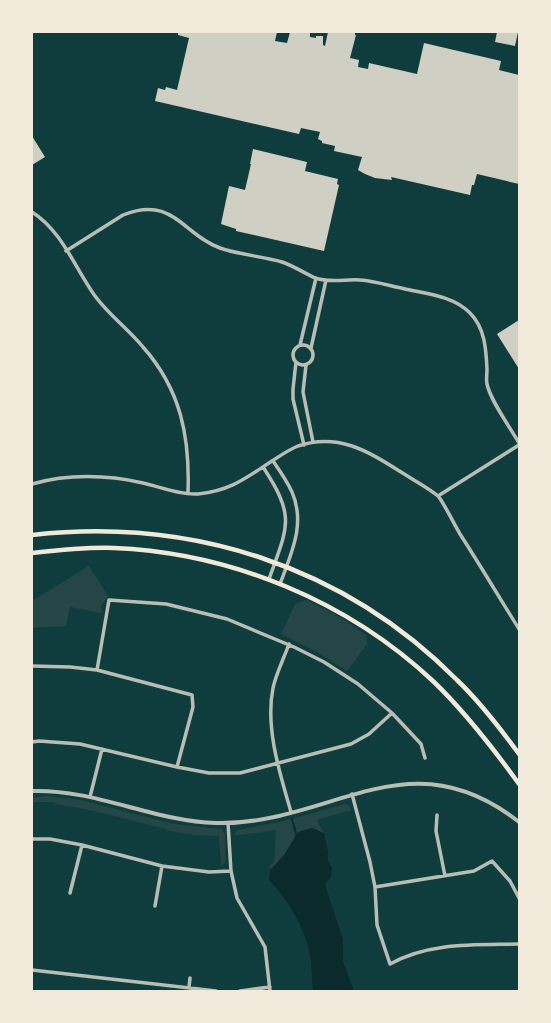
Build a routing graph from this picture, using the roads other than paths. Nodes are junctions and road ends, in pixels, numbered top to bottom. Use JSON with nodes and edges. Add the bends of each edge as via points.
{"nodes":[{"id":1,"x":32,"y":212,"type":"edge"},
{"id":2,"x":66,"y":251,"type":"junction"},
{"id":3,"x":316,"y":278,"type":"junction"},
{"id":4,"x":326,"y":280,"type":"junction"},
{"id":5,"x":300,"y":346,"type":"junction"},
{"id":6,"x":311,"y":348,"type":"junction"},
{"id":7,"x":296,"y":362,"type":"junction"},
{"id":8,"x":306,"y":365,"type":"junction"},
{"id":9,"x":313,"y":442,"type":"junction"},
{"id":10,"x":519,"y":444,"type":"edge"},
{"id":11,"x":304,"y":445,"type":"junction"},
{"id":12,"x":273,"y":461,"type":"junction"},
{"id":13,"x":263,"y":467,"type":"junction"},
{"id":14,"x":32,"y":484,"type":"edge"},
{"id":15,"x":188,"y":493,"type":"junction"},
{"id":16,"x":438,"y":496,"type":"junction"},
{"id":17,"x":32,"y":535,"type":"edge"},
{"id":18,"x":32,"y":554,"type":"edge"},
{"id":19,"x":275,"y":562,"type":"junction"},
{"id":20,"x":286,"y":567,"type":"junction"},
{"id":21,"x":269,"y":580,"type":"junction"},
{"id":22,"x":280,"y":584,"type":"junction"},
{"id":23,"x":519,"y":629,"type":"edge"},
{"id":24,"x":289,"y":644,"type":"junction"},
{"id":25,"x":32,"y":666,"type":"edge"},
{"id":26,"x":97,"y":670,"type":"junction"},
{"id":27,"x":392,"y":713,"type":"junction"},
{"id":28,"x":32,"y":742,"type":"edge"},
{"id":29,"x":102,"y":749,"type":"junction"},
{"id":30,"x":519,"y":754,"type":"edge"},
{"id":31,"x":425,"y":758,"type":"dead end"},
{"id":32,"x":278,"y":764,"type":"junction"},
{"id":33,"x":177,"y":767,"type":"junction"},
{"id":34,"x":519,"y":784,"type":"edge"},
{"id":35,"x":32,"y":791,"type":"edge"},
{"id":36,"x":352,"y":794,"type":"junction"},
{"id":37,"x":90,"y":797,"type":"junction"},
{"id":38,"x":291,"y":812,"type":"junction"},
{"id":39,"x":437,"y":815,"type":"dead end"},
{"id":40,"x":519,"y":822,"type":"edge"},
{"id":41,"x":228,"y":823,"type":"junction"},
{"id":42,"x":32,"y":839,"type":"edge"},
{"id":43,"x":82,"y":845,"type":"junction"},
{"id":44,"x":162,"y":866,"type":"junction"},
{"id":45,"x":230,"y":871,"type":"junction"},
{"id":46,"x":445,"y":876,"type":"junction"},
{"id":47,"x":375,"y":887,"type":"junction"},
{"id":48,"x":70,"y":893,"type":"dead end"},
{"id":49,"x":519,"y":898,"type":"edge"},
{"id":50,"x":155,"y":906,"type":"dead end"},
{"id":51,"x":519,"y":944,"type":"edge"},
{"id":52,"x":32,"y":970,"type":"edge"},
{"id":53,"x":190,"y":978,"type":"dead end"},
{"id":54,"x":189,"y":987,"type":"junction"},
{"id":55,"x":270,"y":989,"type":"edge"},
{"id":56,"x":216,"y":991,"type":"edge"},
{"id":57,"x":240,"y":991,"type":"edge"}],
"edges":[{"from":1,"to":2,"type":"street","via":[[48,225]]},
{"from":2,"to":3,"type":"street","via":[[123,215],[137,210],[153,210],[172,216],[205,241],[220,248],[294,266]]},
{"from":2,"to":15,"type":"street","via":[[95,295],[143,347],[170,387],[186,438]]},
{"from":3,"to":4,"type":"street"},
{"from":3,"to":5,"type":"street"},
{"from":4,"to":6,"type":"street"},
{"from":4,"to":10,"type":"street","via":[[361,280],[448,300],[463,307],[470,313],[483,335],[487,384]]},
{"from":5,"to":6,"type":"street","via":[[306,345]]},
{"from":5,"to":7,"type":"street","via":[[293,353]]},
{"from":6,"to":8,"type":"street","via":[[313,358]]},
{"from":7,"to":8,"type":"street"},
{"from":7,"to":11,"type":"street","via":[[293,389]]},
{"from":8,"to":9,"type":"street","via":[[303,392]]},
{"from":9,"to":11,"type":"street"},
{"from":9,"to":16,"type":"street","via":[[341,442],[370,452]]},
{"from":10,"to":16,"type":"street"},
{"from":11,"to":12,"type":"street"},
{"from":12,"to":13,"type":"street"},
{"from":12,"to":20,"type":"street","via":[[292,492],[297,510],[298,530]]},
{"from":13,"to":15,"type":"street","via":[[223,490]]},
{"from":13,"to":19,"type":"street","via":[[279,492],[285,512],[284,538]]},
{"from":14,"to":15,"type":"street","via":[[72,477],[108,477]]},
{"from":16,"to":23,"type":"street"},
{"from":17,"to":19,"type":"main road","via":[[84,531],[148,533],[206,542]]},
{"from":18,"to":21,"type":"main road","via":[[69,549],[113,548],[167,553],[221,564]]},
{"from":19,"to":20,"type":"main road"},
{"from":19,"to":21,"type":"street"},
{"from":20,"to":22,"type":"street"},
{"from":20,"to":30,"type":"main road","via":[[354,600],[412,640],[472,695]]},
{"from":21,"to":22,"type":"main road"},
{"from":22,"to":34,"type":"main road","via":[[347,617],[403,655],[466,715]]},
{"from":24,"to":26,"type":"street","via":[[227,619],[166,604],[109,600]]},
{"from":24,"to":27,"type":"street","via":[[358,684]]},
{"from":24,"to":32,"type":"street","via":[[273,688],[271,720]]},
{"from":25,"to":26,"type":"street"},
{"from":26,"to":33,"type":"street","via":[[192,696],[193,707]]},
{"from":27,"to":31,"type":"street","via":[[421,744]]},
{"from":27,"to":32,"type":"street","via":[[369,734],[351,744]]},
{"from":28,"to":29,"type":"street","via":[[80,744]]},
{"from":29,"to":33,"type":"street"},
{"from":29,"to":37,"type":"street"},
{"from":32,"to":33,"type":"street","via":[[240,773],[208,773]]},
{"from":32,"to":38,"type":"street"},
{"from":35,"to":37,"type":"street","via":[[53,791]]},
{"from":36,"to":38,"type":"street"},
{"from":36,"to":40,"type":"street","via":[[403,784],[443,786],[483,800]]},
{"from":36,"to":47,"type":"street"},
{"from":37,"to":41,"type":"street","via":[[182,820]]},
{"from":38,"to":41,"type":"street"},
{"from":39,"to":46,"type":"street","via":[[436,831]]},
{"from":41,"to":45,"type":"street"},
{"from":42,"to":43,"type":"street","via":[[50,839]]},
{"from":43,"to":44,"type":"street"},
{"from":43,"to":48,"type":"street"},
{"from":44,"to":45,"type":"street","via":[[209,872]]},
{"from":44,"to":50,"type":"street"},
{"from":45,"to":55,"type":"street","via":[[236,898],[265,946]]},
{"from":46,"to":47,"type":"street"},
{"from":46,"to":49,"type":"street","via":[[474,871],[492,861],[510,881]]},
{"from":47,"to":51,"type":"street","via":[[377,924],[390,964],[403,956],[436,947]]},
{"from":52,"to":54,"type":"street"},
{"from":53,"to":54,"type":"street"},
{"from":54,"to":56,"type":"street"},
{"from":55,"to":57,"type":"street"}]}
